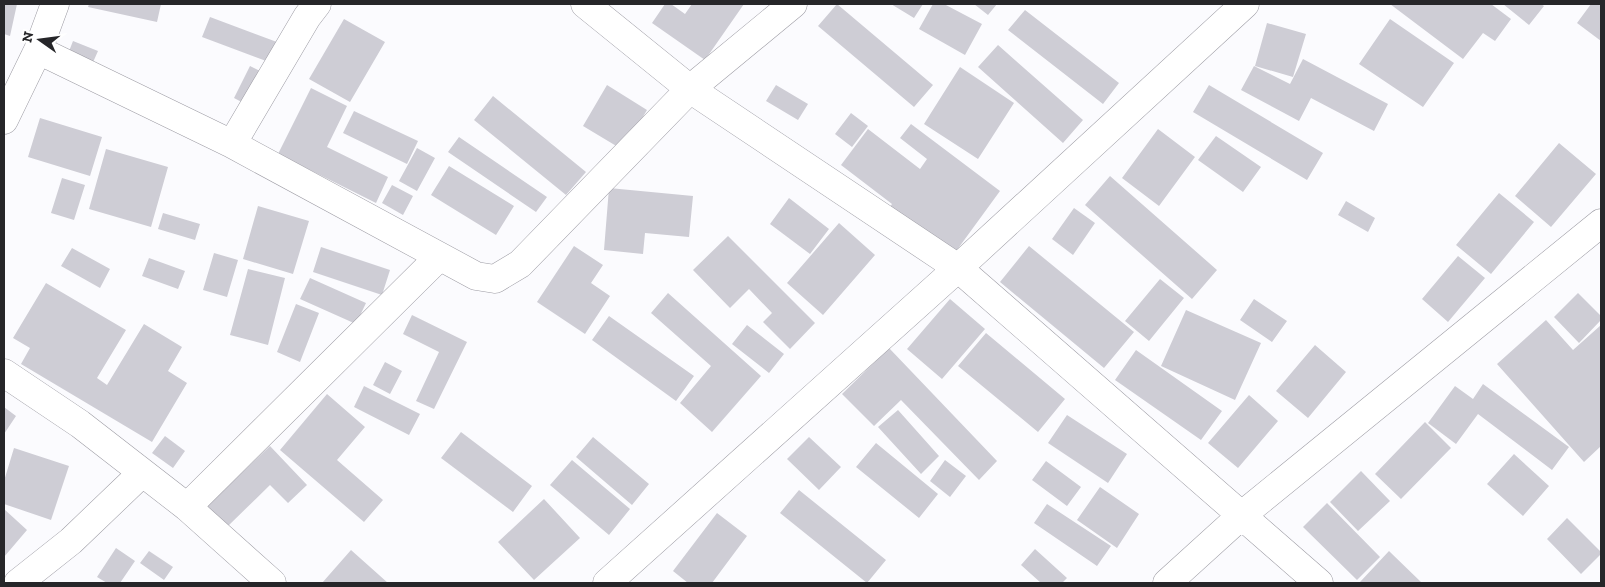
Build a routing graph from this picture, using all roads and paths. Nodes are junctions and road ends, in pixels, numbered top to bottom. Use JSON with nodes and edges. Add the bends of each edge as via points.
{"nodes":[{"id":1,"x":56,"y":4,"type":"edge"},
{"id":2,"x":317,"y":4,"type":"edge"},
{"id":3,"x":585,"y":4,"type":"edge"},
{"id":4,"x":793,"y":4,"type":"edge"},
{"id":5,"x":1245,"y":4,"type":"edge"},
{"id":6,"x":38,"y":50,"type":"junction"},
{"id":7,"x":690,"y":90,"type":"junction"},
{"id":8,"x":4,"y":120,"type":"edge"},
{"id":9,"x":232,"y":144,"type":"junction"},
{"id":10,"x":1601,"y":223,"type":"edge"},
{"id":11,"x":439,"y":257,"type":"junction"},
{"id":12,"x":958,"y":268,"type":"junction"},
{"id":13,"x":4,"y":373,"type":"edge"},
{"id":14,"x":142,"y":473,"type":"junction"},
{"id":15,"x":187,"y":507,"type":"junction"},
{"id":16,"x":1242,"y":515,"type":"junction"},
{"id":17,"x":18,"y":583,"type":"edge"},
{"id":18,"x":272,"y":583,"type":"edge"},
{"id":19,"x":607,"y":583,"type":"edge"},
{"id":20,"x":1167,"y":583,"type":"edge"},
{"id":21,"x":1319,"y":583,"type":"edge"}],
"edges":[{"from":1,"to":6,"type":"street"},
{"from":2,"to":9,"type":"street"},
{"from":3,"to":7,"type":"street"},
{"from":4,"to":7,"type":"street"},
{"from":5,"to":12,"type":"street"},
{"from":6,"to":8,"type":"street"},
{"from":6,"to":9,"type":"street"},
{"from":7,"to":11,"type":"street","via":[[520,264],[496,278],[476,276]]},
{"from":7,"to":12,"type":"street"},
{"from":9,"to":11,"type":"street"},
{"from":10,"to":16,"type":"street"},
{"from":11,"to":15,"type":"street"},
{"from":12,"to":16,"type":"street"},
{"from":12,"to":19,"type":"street"},
{"from":13,"to":14,"type":"street","via":[[80,424]]},
{"from":14,"to":15,"type":"street"},
{"from":14,"to":17,"type":"street","via":[[71,541]]},
{"from":15,"to":18,"type":"street"},
{"from":16,"to":20,"type":"street"},
{"from":16,"to":21,"type":"street"}]}
